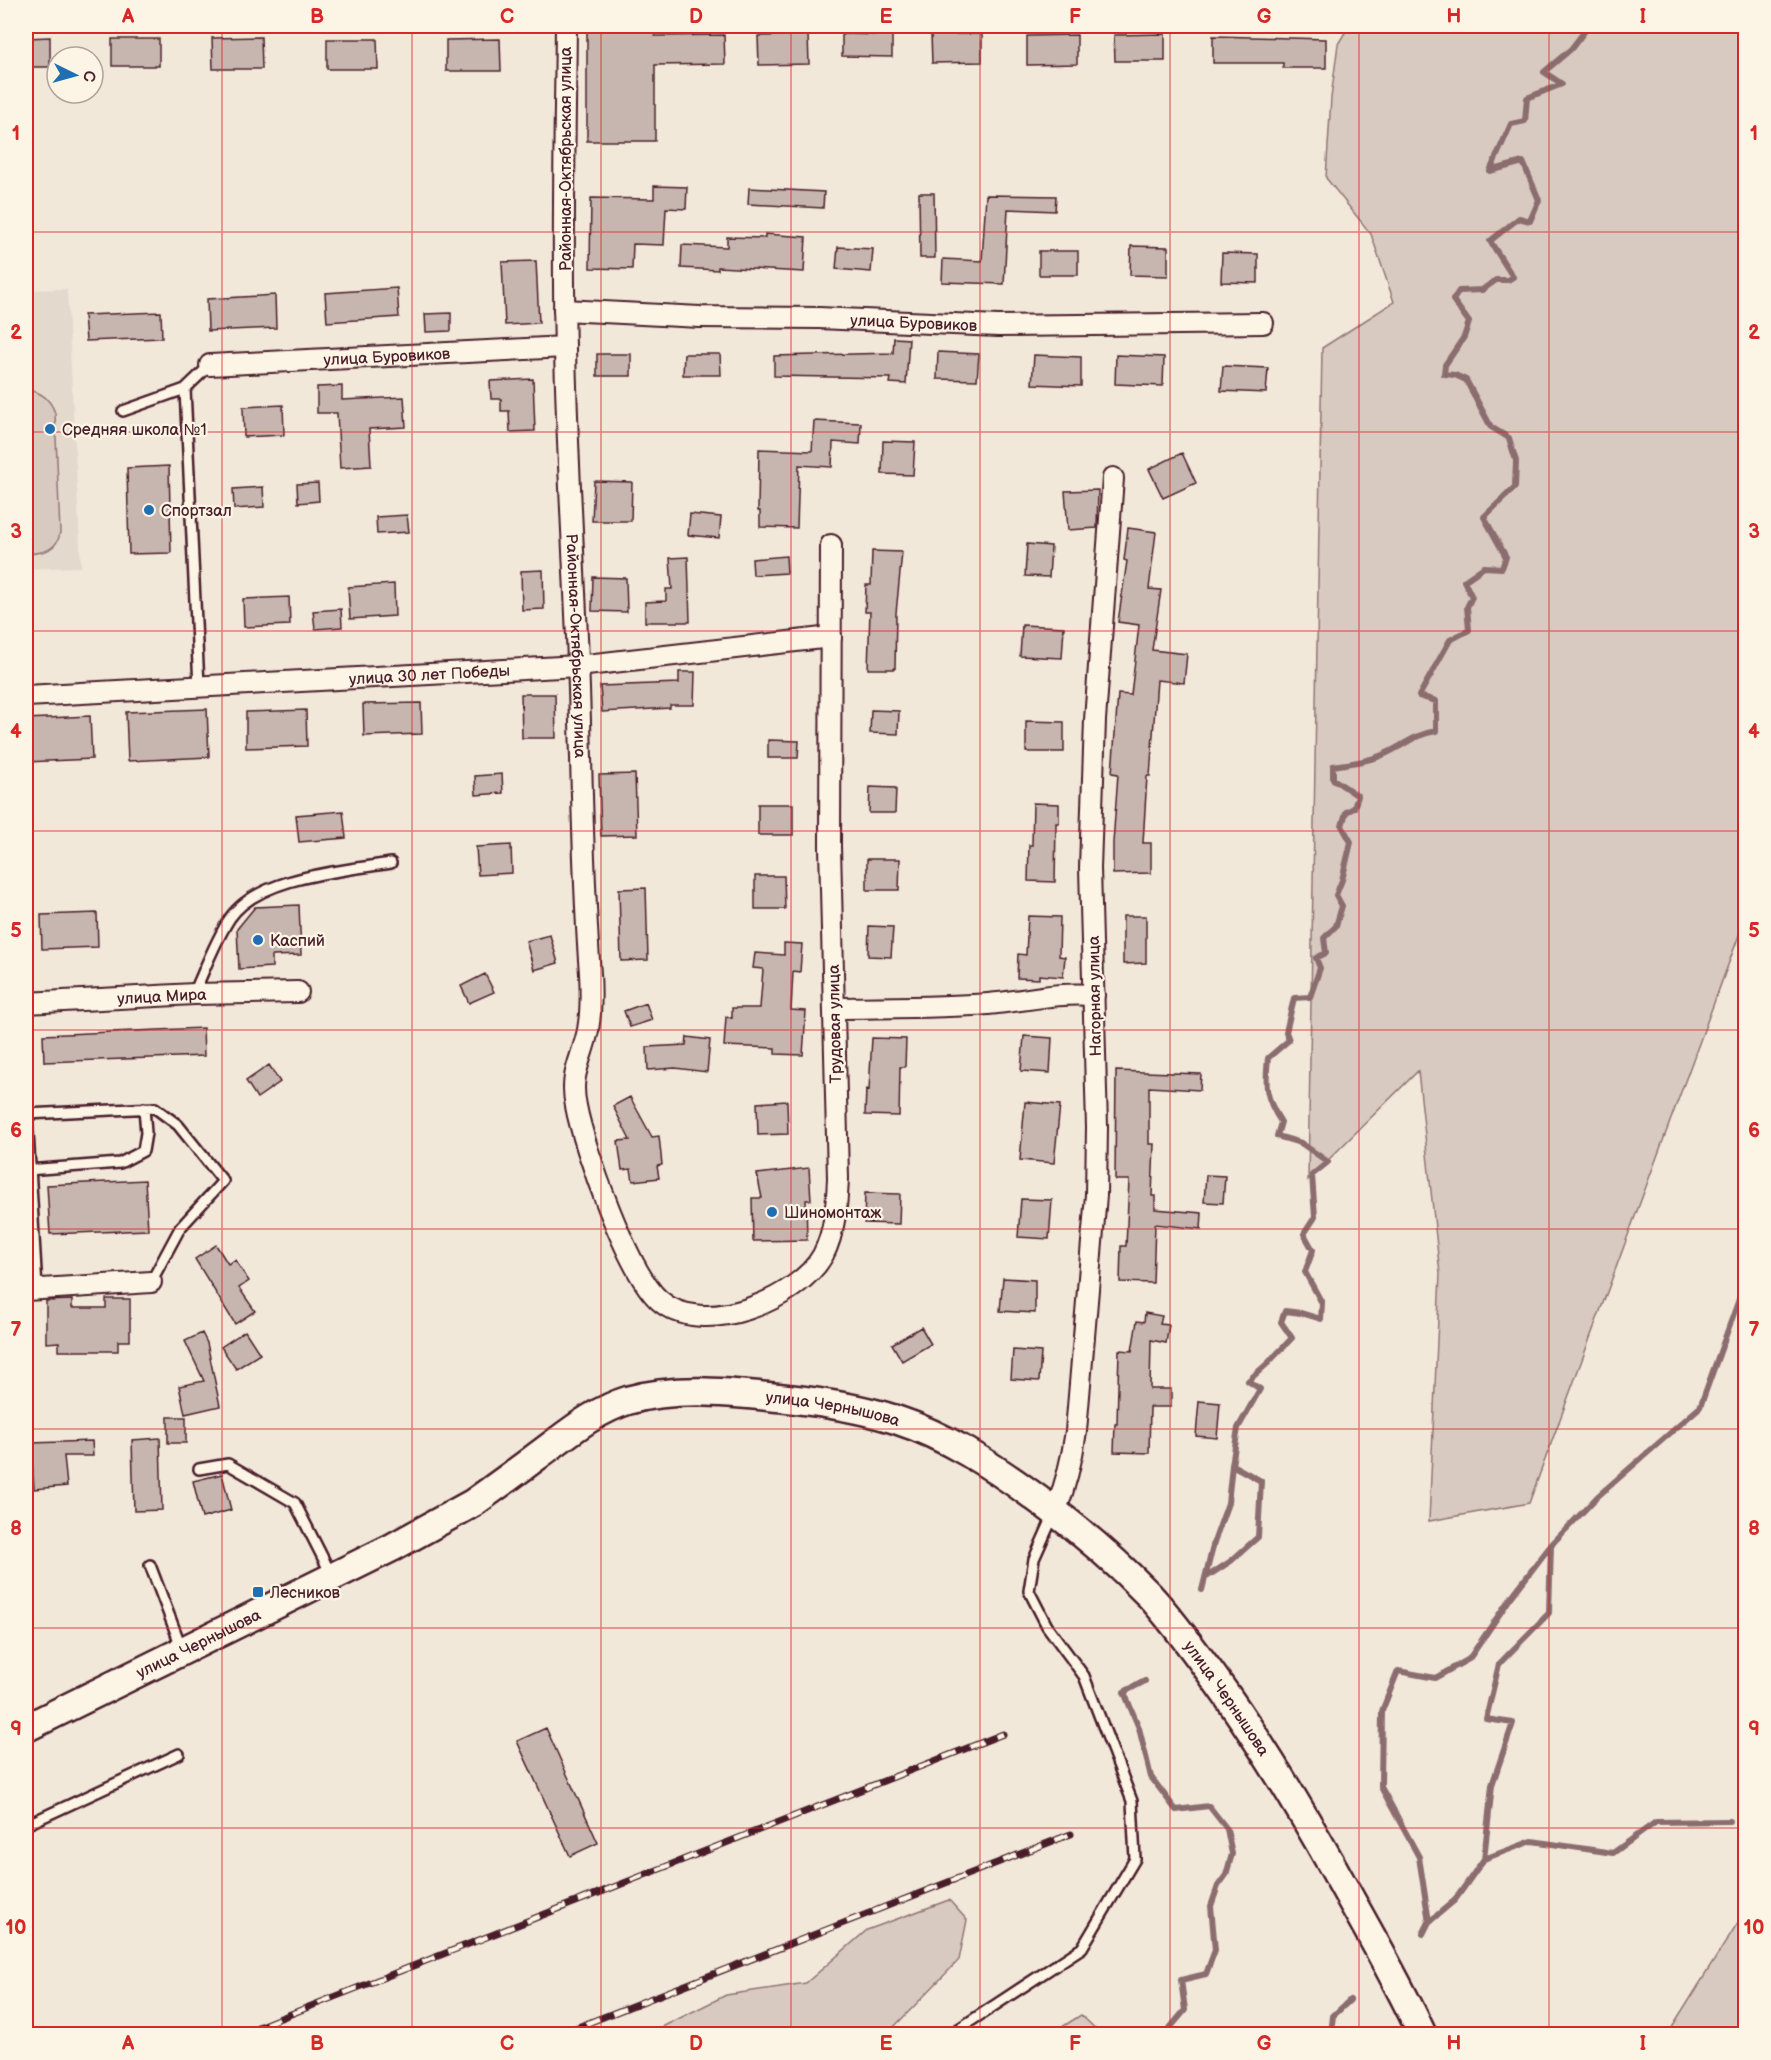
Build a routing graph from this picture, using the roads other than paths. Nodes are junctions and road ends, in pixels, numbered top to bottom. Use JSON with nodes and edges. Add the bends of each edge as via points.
{"nodes":[{"id":1,"x":566,"y":26,"type":"edge"},
{"id":2,"x":564,"y":310,"type":"junction"},
{"id":3,"x":1263,"y":323,"type":"dead end"},
{"id":4,"x":565,"y":347,"type":"junction"},
{"id":5,"x":210,"y":365,"type":"joint"},
{"id":6,"x":185,"y":389,"type":"junction"},
{"id":7,"x":123,"y":411,"type":"dead end"},
{"id":8,"x":1113,"y":478,"type":"dead end"},
{"id":9,"x":831,"y":545,"type":"dead end"},
{"id":10,"x":831,"y":637,"type":"junction"},
{"id":11,"x":578,"y":666,"type":"junction"},
{"id":12,"x":199,"y":686,"type":"junction"},
{"id":13,"x":26,"y":696,"type":"edge"},
{"id":14,"x":392,"y":863,"type":"dead end"},
{"id":15,"x":298,"y":992,"type":"dead end"},
{"id":16,"x":194,"y":994,"type":"junction"},
{"id":17,"x":1094,"y":995,"type":"junction"},
{"id":18,"x":26,"y":1003,"type":"edge"},
{"id":19,"x":834,"y":1008,"type":"junction"},
{"id":20,"x":26,"y":1096,"type":"edge"},
{"id":21,"x":144,"y":1108,"type":"junction"},
{"id":22,"x":26,"y":1114,"type":"edge"},
{"id":23,"x":28,"y":1170,"type":"edge"},
{"id":24,"x":629,"y":1252,"type":"joint"},
{"id":25,"x":151,"y":1282,"type":"joint"},
{"id":26,"x":31,"y":1289,"type":"edge"},
{"id":27,"x":199,"y":1469,"type":"dead end"},
{"id":28,"x":1055,"y":1512,"type":"junction"},
{"id":29,"x":150,"y":1564,"type":"dead end"},
{"id":30,"x":332,"y":1576,"type":"junction"},
{"id":31,"x":183,"y":1651,"type":"junction"},
{"id":32,"x":26,"y":1728,"type":"edge"},
{"id":33,"x":179,"y":1754,"type":"dead end"},
{"id":34,"x":26,"y":1826,"type":"edge"},
{"id":35,"x":951,"y":2034,"type":"edge"},
{"id":36,"x":1422,"y":2034,"type":"edge"}],
"edges":[{"from":1,"to":2,"type":"street","name":"Районная-Октябрьская улица"},
{"from":2,"to":3,"type":"street","name":"улица Буровиков","via":[[998,326]]},
{"from":2,"to":4,"type":"street","name":"Районная-Октябрьская улица"},
{"from":4,"to":5,"type":"street","name":"улица Буровиков"},
{"from":4,"to":11,"type":"street","name":"Районная-Октябрьская улица"},
{"from":5,"to":6,"type":"lane"},
{"from":6,"to":7,"type":"lane"},
{"from":6,"to":12,"type":"lane"},
{"from":8,"to":17,"type":"street","name":"Нагорная улица","via":[[1095,720],[1090,867]]},
{"from":9,"to":10,"type":"street","name":"Трудовая улица"},
{"from":10,"to":11,"type":"street","name":"улица 30 лет Победы"},
{"from":10,"to":19,"type":"street","name":"Трудовая улица"},
{"from":11,"to":12,"type":"street","name":"улица 30 лет Победы"},
{"from":11,"to":24,"type":"street","name":"Районная-Октябрьская улица","via":[[591,1010],[576,1066],[575,1104],[593,1165]]},
{"from":12,"to":13,"type":"street","name":"улица 30 лет Победы"},
{"from":14,"to":16,"type":"lane","via":[[287,882],[246,902],[231,917]]},
{"from":15,"to":16,"type":"street","name":"улица Мира"},
{"from":16,"to":18,"type":"street","name":"улица Мира"},
{"from":17,"to":19,"type":"street","via":[[1069,993],[943,1007]]},
{"from":17,"to":28,"type":"street","name":"Нагорная улица","via":[[1095,1195],[1072,1463]]},
{"from":19,"to":24,"type":"street","name":"Трудовая улица","via":[[837,1204],[826,1247],[816,1264],[800,1281],[766,1301],[731,1315],[711,1318],[662,1304],[641,1277]]},
{"from":20,"to":22,"type":"lane"},
{"from":21,"to":22,"type":"lane"},
{"from":21,"to":23,"type":"lane","via":[[143,1151],[120,1163]]},
{"from":21,"to":25,"type":"lane","via":[[155,1108],[178,1125],[224,1181],[180,1228]]},
{"from":22,"to":23,"type":"lane"},
{"from":23,"to":26,"type":"lane"},
{"from":25,"to":26,"type":"street"},
{"from":27,"to":30,"type":"lane","via":[[228,1464],[296,1503]]},
{"from":28,"to":30,"type":"main road","name":"улица Чернышова","via":[[987,1464],[898,1420],[790,1399],[701,1391],[664,1394],[629,1400],[600,1412],[473,1503]]},
{"from":28,"to":35,"type":"lane","via":[[1034,1559],[1029,1591],[1047,1626],[1084,1676],[1132,1801],[1135,1859],[1083,1948]]},
{"from":28,"to":36,"type":"main road","name":"улица Чернышова","via":[[1151,1598],[1235,1706],[1309,1824],[1404,1994]]},
{"from":29,"to":31,"type":"lane"},
{"from":30,"to":31,"type":"main road","name":"улица Чернышова"},
{"from":31,"to":32,"type":"main road","name":"улица Чернышова"},
{"from":33,"to":34,"type":"lane"}]}
